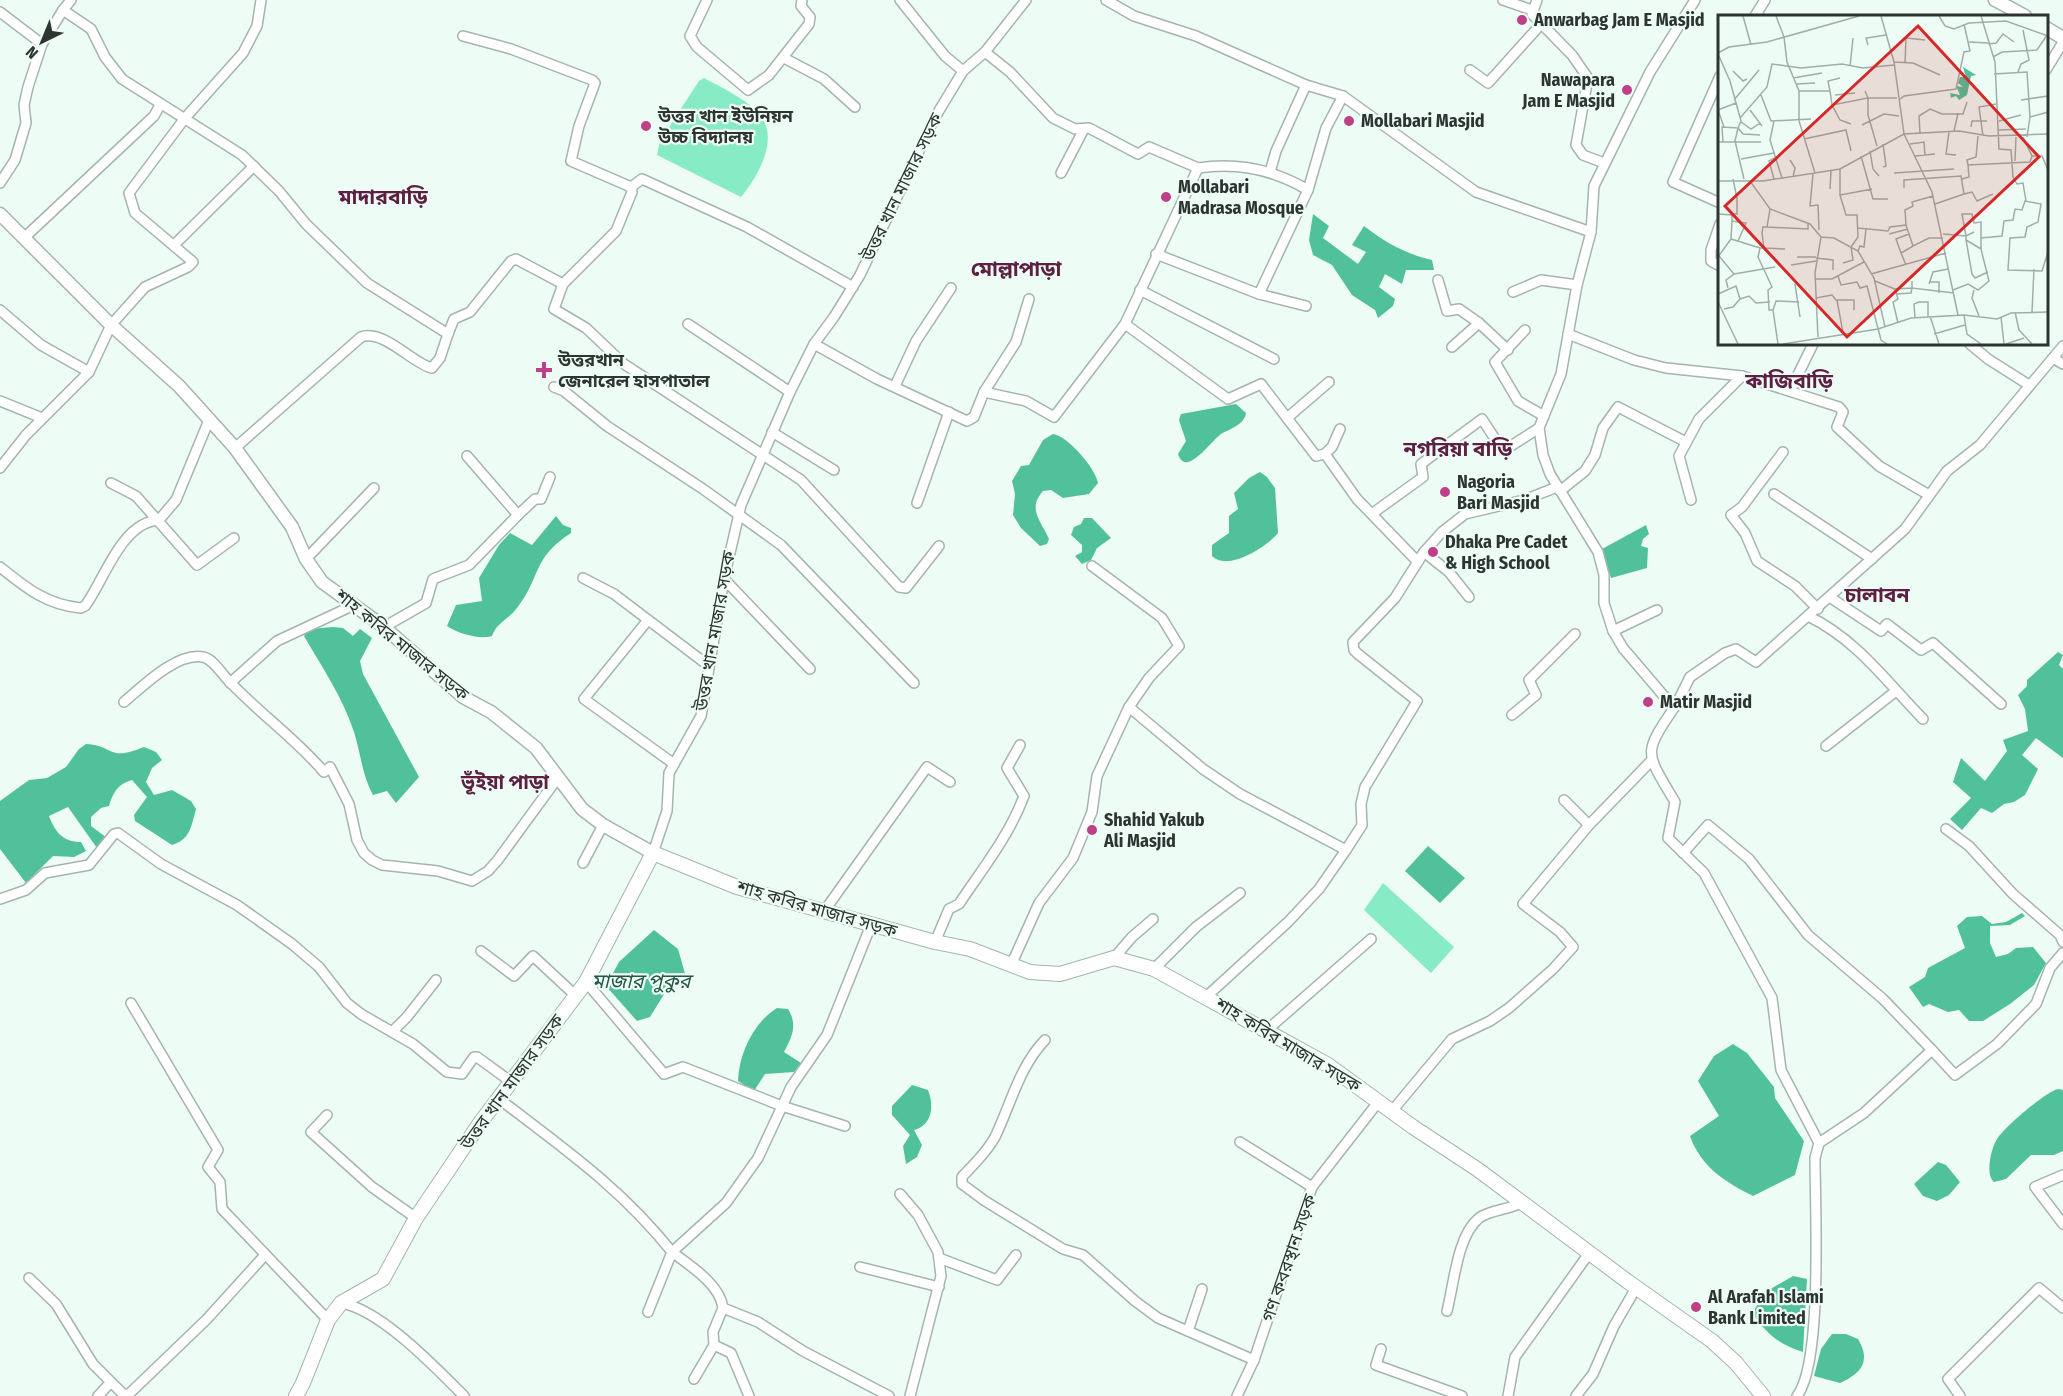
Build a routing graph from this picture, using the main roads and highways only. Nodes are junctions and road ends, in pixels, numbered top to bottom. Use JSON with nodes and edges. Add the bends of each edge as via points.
{"nodes":[{"id":1,"x":653,"y":853,"type":"joint"},
{"id":2,"x":296,"y":1396,"type":"edge"},
{"id":3,"x":1763,"y":1396,"type":"edge"}],
"edges":[{"from":1,"to":2,"type":"main road","name":"উত্তর খান মাজার সড়ক","via":[[586,982],[510,1080],[416,1218],[383,1279],[341,1303],[328,1320]]},
{"from":1,"to":3,"type":"main road","name":"শাহ কবির মাজার সড়ক","via":[[737,887],[970,949],[1030,972],[1060,974],[1114,958],[1154,969],[1328,1065],[1712,1341]]}]}
